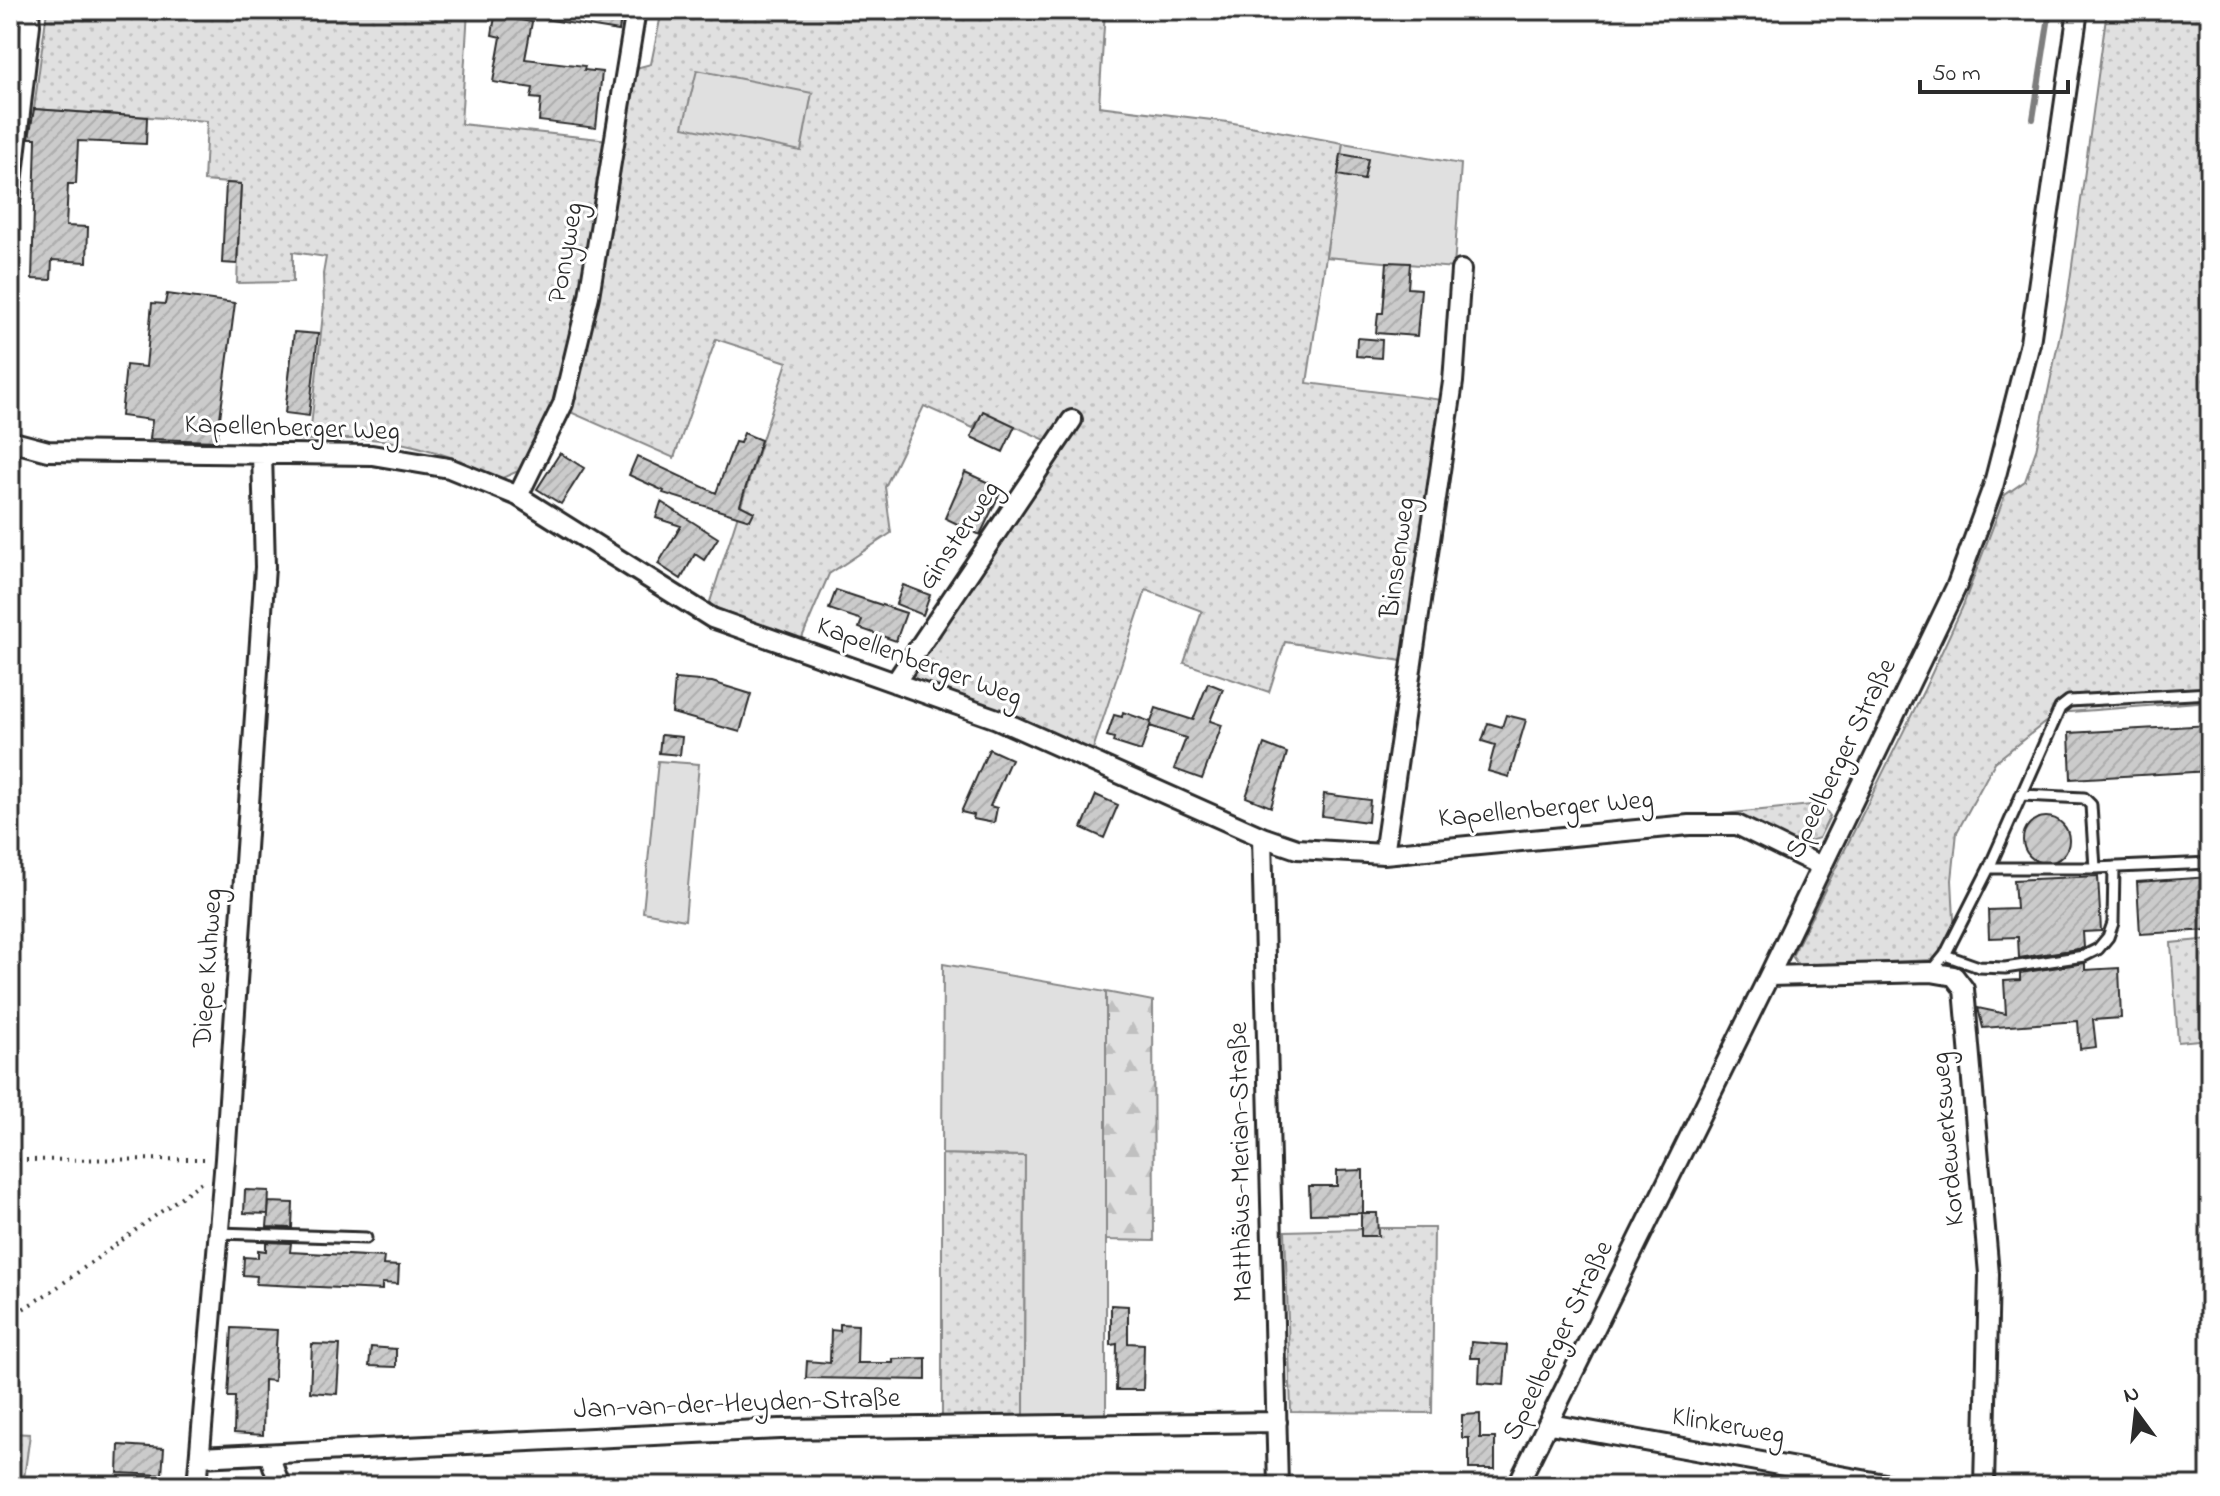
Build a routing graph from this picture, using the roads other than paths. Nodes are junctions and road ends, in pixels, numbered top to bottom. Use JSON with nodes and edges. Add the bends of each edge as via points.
{"nodes":[{"id":1,"x":29,"y":10,"type":"edge"},
{"id":2,"x":636,"y":10,"type":"edge"},
{"id":3,"x":2078,"y":10,"type":"edge"},
{"id":4,"x":10,"y":201,"type":"edge"},
{"id":5,"x":1461,"y":270,"type":"dead end"},
{"id":6,"x":1072,"y":420,"type":"dead end"},
{"id":7,"x":10,"y":441,"type":"edge"},
{"id":8,"x":262,"y":453,"type":"junction"},
{"id":9,"x":518,"y":496,"type":"junction"},
{"id":10,"x":895,"y":683,"type":"junction"},
{"id":11,"x":2210,"y":693,"type":"edge"},
{"id":12,"x":2021,"y":795,"type":"junction"},
{"id":13,"x":1262,"y":837,"type":"junction"},
{"id":14,"x":1384,"y":854,"type":"junction"},
{"id":15,"x":2210,"y":863,"type":"edge"},
{"id":16,"x":1821,"y":866,"type":"junction"},
{"id":17,"x":2114,"y":867,"type":"junction"},
{"id":18,"x":1989,"y":868,"type":"junction"},
{"id":19,"x":2095,"y":868,"type":"junction"},
{"id":20,"x":1945,"y":955,"type":"junction"},
{"id":21,"x":1931,"y":972,"type":"junction"},
{"id":22,"x":1769,"y":976,"type":"junction"},
{"id":23,"x":219,"y":1233,"type":"junction"},
{"id":24,"x":366,"y":1238,"type":"dead end"},
{"id":25,"x":1277,"y":1422,"type":"junction"},
{"id":26,"x":1550,"y":1424,"type":"junction"},
{"id":27,"x":269,"y":1454,"type":"junction"},
{"id":28,"x":200,"y":1457,"type":"junction"},
{"id":29,"x":197,"y":1486,"type":"edge"},
{"id":30,"x":280,"y":1486,"type":"edge"},
{"id":31,"x":1278,"y":1486,"type":"edge"},
{"id":32,"x":1517,"y":1486,"type":"edge"},
{"id":33,"x":1896,"y":1486,"type":"edge"},
{"id":34,"x":1984,"y":1486,"type":"edge"}],
"edges":[{"from":1,"to":4,"type":"street"},
{"from":2,"to":9,"type":"street","name":"Ponyweg","via":[[589,296],[571,373],[563,404]]},
{"from":3,"to":16,"type":"street","name":"Speelberger Straße","via":[[2030,343],[1993,487],[1957,585]]},
{"from":5,"to":14,"type":"street","name":"Binsenweg","via":[[1453,382]]},
{"from":6,"to":10,"type":"street","name":"Ginsterweg"},
{"from":7,"to":8,"type":"street","name":"Kapellenberger Weg","via":[[48,451]]},
{"from":8,"to":9,"type":"street","name":"Kapellenberger Weg","via":[[372,455],[449,468]]},
{"from":8,"to":23,"type":"street","name":"Diepe Kuhweg","via":[[265,567]]},
{"from":9,"to":10,"type":"street","name":"Kapellenberger Weg","via":[[712,618]]},
{"from":10,"to":13,"type":"street","name":"Kapellenberger Weg","via":[[997,719]]},
{"from":11,"to":12,"type":"lane","via":[[2069,701],[2060,708]]},
{"from":12,"to":18,"type":"lane"},
{"from":12,"to":19,"type":"lane","via":[[2084,798],[2091,805]]},
{"from":13,"to":14,"type":"street","name":"Kapellenberger Weg","via":[[1297,849]]},
{"from":13,"to":25,"type":"street","name":"Matthäus-Merian-Straße"},
{"from":14,"to":16,"type":"street","name":"Kapellenberger Weg","via":[[1737,825]]},
{"from":15,"to":17,"type":"lane"},
{"from":16,"to":22,"type":"street","name":"Speelberger Straße"},
{"from":17,"to":19,"type":"lane"},
{"from":17,"to":20,"type":"lane","via":[[2113,923],[2098,949],[2084,956],[2005,968],[1979,967]]},
{"from":18,"to":19,"type":"lane"},
{"from":18,"to":20,"type":"lane"},
{"from":20,"to":21,"type":"lane"},
{"from":21,"to":22,"type":"street","name":"Kordewerksweg"},
{"from":21,"to":34,"type":"street","name":"Kordewerksweg","via":[[1954,976],[1964,989],[1989,1274]]},
{"from":22,"to":26,"type":"street","name":"Speelberger Straße"},
{"from":23,"to":24,"type":"lane"},
{"from":23,"to":28,"type":"street","name":"Diepe Kuhweg"},
{"from":25,"to":27,"type":"street","name":"Jan-van-der-Heyden-Straße","via":[[780,1429]]},
{"from":25,"to":31,"type":"street","name":"Matthäus-Merian-Straße"},
{"from":26,"to":32,"type":"street","name":"Speelberger Straße"},
{"from":26,"to":33,"type":"street","name":"Klinkerweg"},
{"from":27,"to":28,"type":"street","name":"Jan-van-der-Heyden-Straße"},
{"from":27,"to":30,"type":"street"},
{"from":28,"to":29,"type":"street","name":"Diepe Kuhweg"}]}
